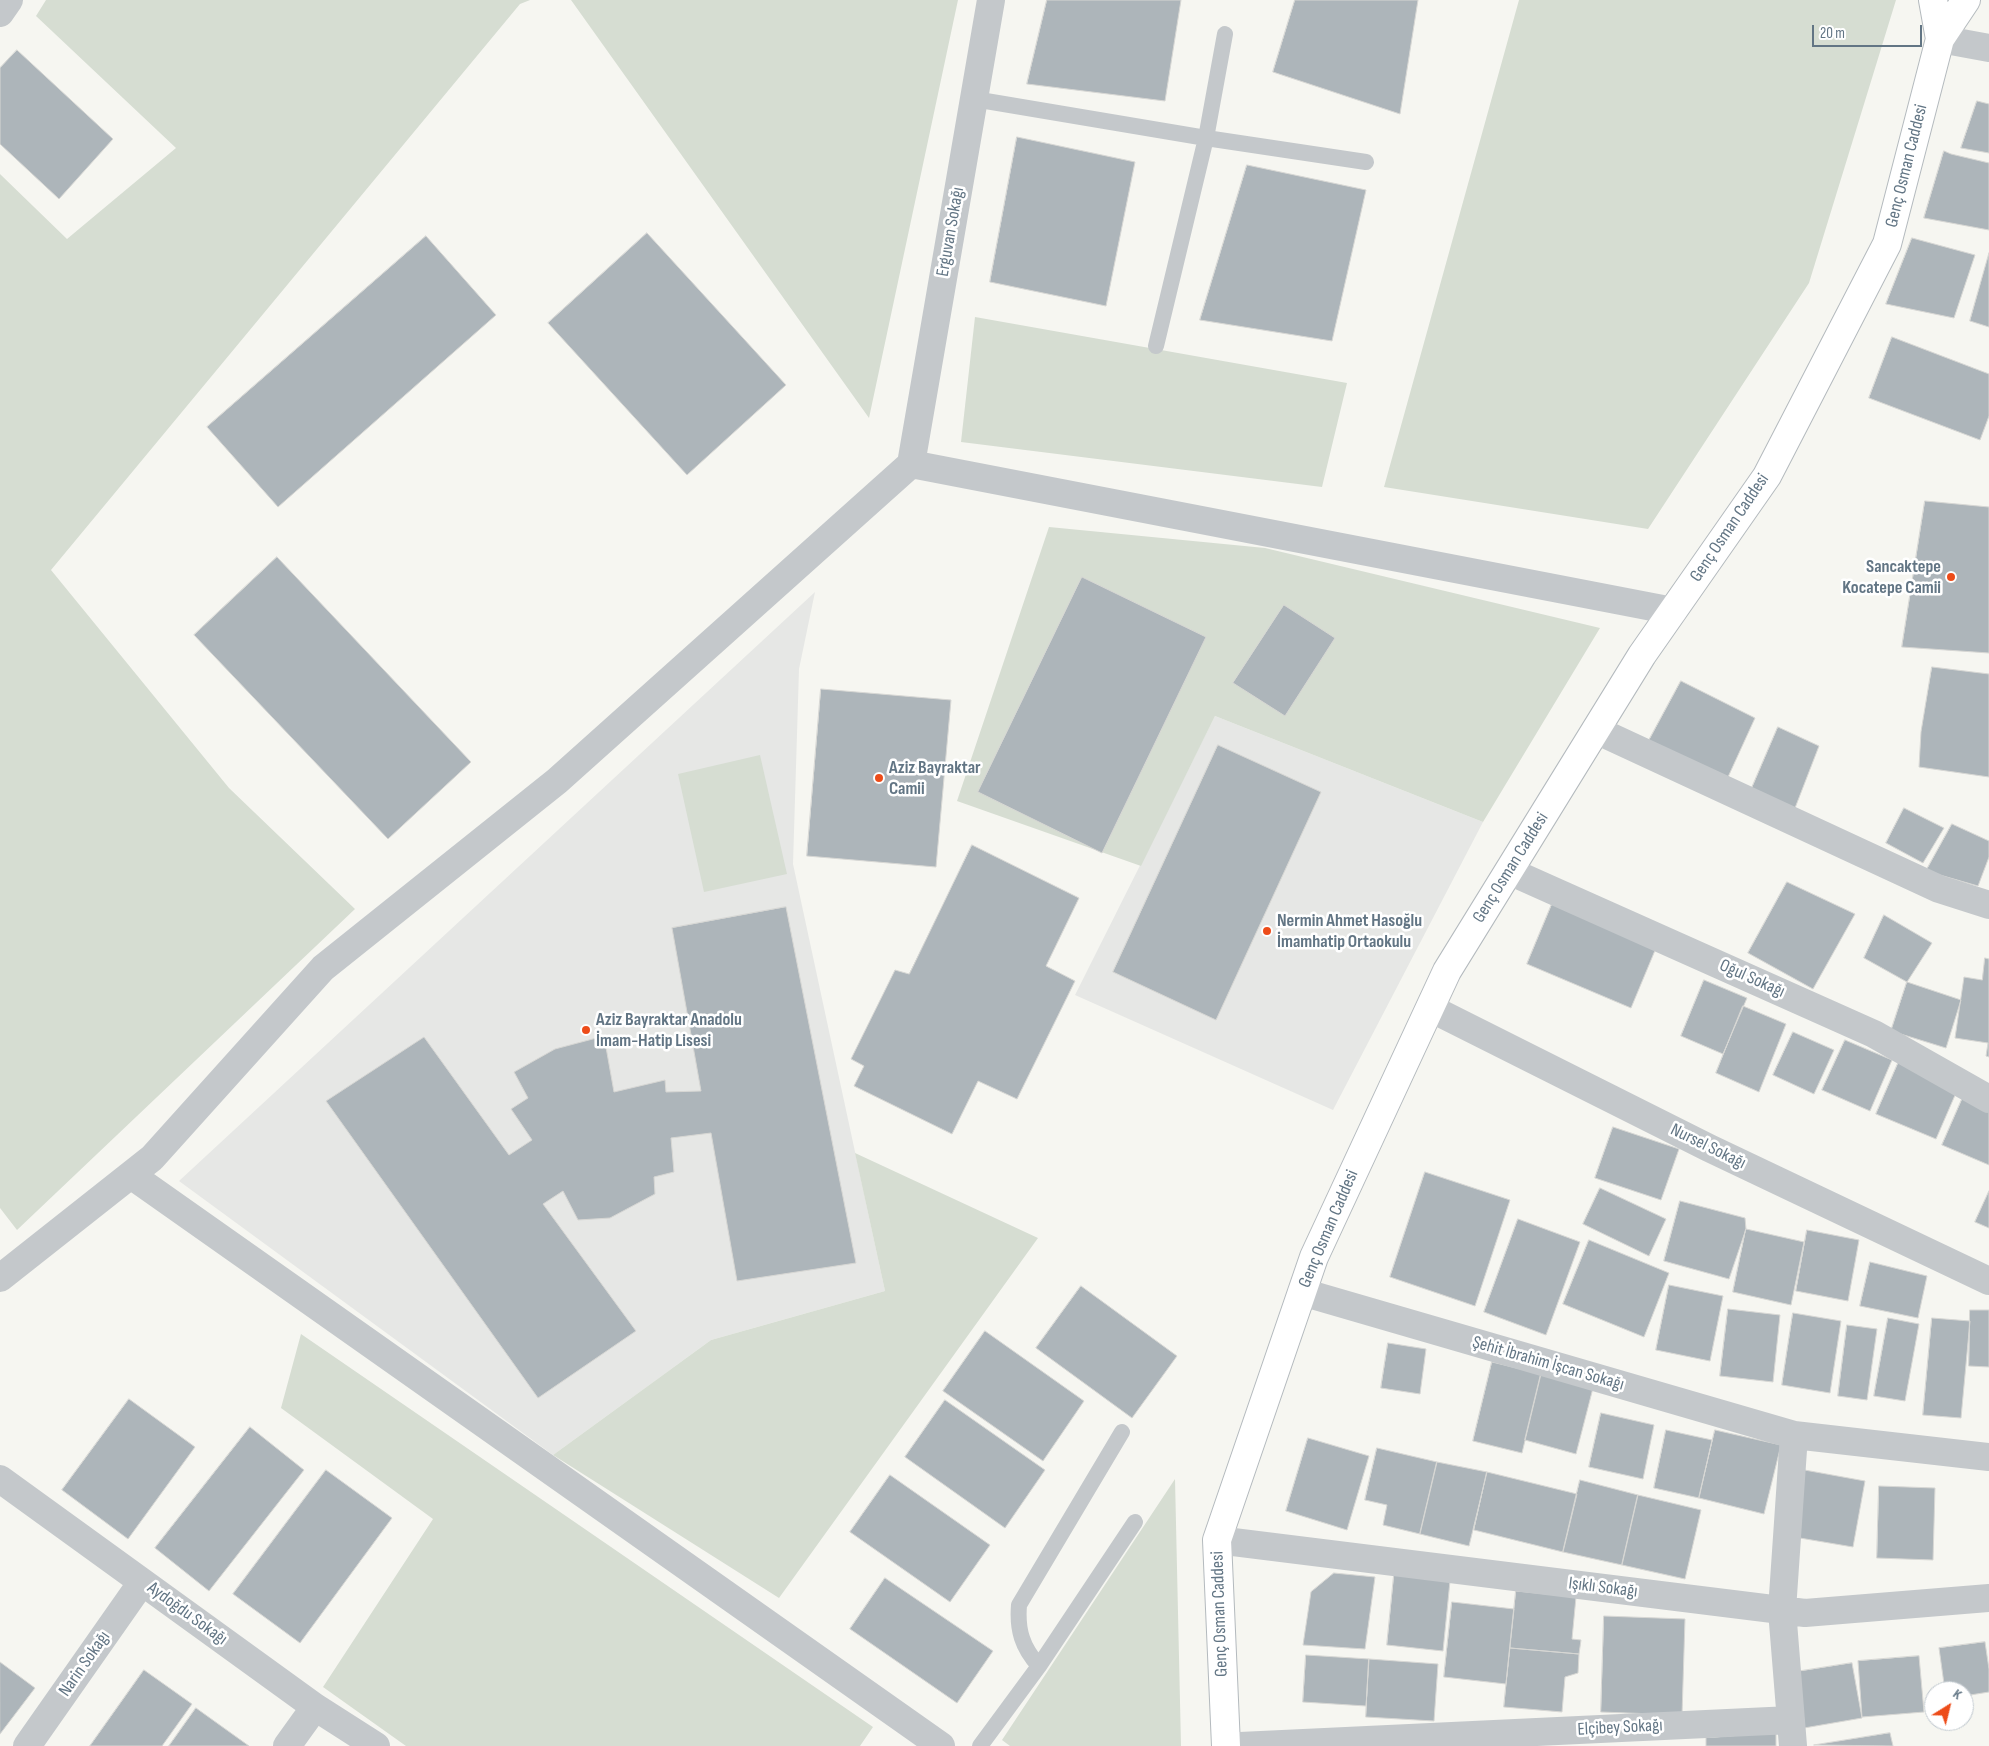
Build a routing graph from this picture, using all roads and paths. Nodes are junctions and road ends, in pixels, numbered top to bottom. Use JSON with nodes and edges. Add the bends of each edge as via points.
{"nodes":[{"id":1,"x":9,"y":0,"type":"edge"},
{"id":2,"x":991,"y":0,"type":"edge"},
{"id":3,"x":1933,"y":0,"type":"edge"},
{"id":4,"x":1966,"y":0,"type":"edge"},
{"id":5,"x":0,"y":13,"type":"edge"},
{"id":6,"x":1225,"y":34,"type":"dead end"},
{"id":7,"x":1940,"y":39,"type":"junction"},
{"id":8,"x":1989,"y":48,"type":"edge"},
{"id":9,"x":974,"y":99,"type":"junction"},
{"id":10,"x":1206,"y":138,"type":"junction"},
{"id":11,"x":1366,"y":162,"type":"dead end"},
{"id":12,"x":1156,"y":346,"type":"dead end"},
{"id":13,"x":911,"y":464,"type":"junction"},
{"id":14,"x":1673,"y":611,"type":"junction"},
{"id":15,"x":1596,"y":730,"type":"junction"},
{"id":16,"x":1509,"y":871,"type":"junction"},
{"id":17,"x":1989,"y":905,"type":"edge"},
{"id":18,"x":1430,"y":1008,"type":"junction"},
{"id":19,"x":1989,"y":1099,"type":"edge"},
{"id":20,"x":130,"y":1175,"type":"junction"},
{"id":21,"x":0,"y":1278,"type":"edge"},
{"id":22,"x":1989,"y":1281,"type":"edge"},
{"id":23,"x":1302,"y":1292,"type":"junction"},
{"id":24,"x":1122,"y":1432,"type":"dead end"},
{"id":25,"x":1794,"y":1436,"type":"junction"},
{"id":26,"x":1989,"y":1457,"type":"edge"},
{"id":27,"x":0,"y":1479,"type":"edge"},
{"id":28,"x":1135,"y":1522,"type":"dead end"},
{"id":29,"x":1217,"y":1540,"type":"junction"},
{"id":30,"x":142,"y":1582,"type":"junction"},
{"id":31,"x":1989,"y":1598,"type":"edge"},
{"id":32,"x":1782,"y":1610,"type":"junction"},
{"id":33,"x":1038,"y":1666,"type":"junction"},
{"id":34,"x":315,"y":1707,"type":"junction"},
{"id":35,"x":1792,"y":1733,"type":"edge"},
{"id":36,"x":27,"y":1746,"type":"edge"},
{"id":37,"x":287,"y":1746,"type":"edge"},
{"id":38,"x":376,"y":1746,"type":"edge"},
{"id":39,"x":941,"y":1746,"type":"edge"},
{"id":40,"x":980,"y":1746,"type":"edge"},
{"id":41,"x":1226,"y":1746,"type":"edge"},
{"id":42,"x":1240,"y":1746,"type":"edge"}],
"edges":[{"from":1,"to":5,"type":"street"},
{"from":2,"to":9,"type":"street","name":"Erguvan Sokağı"},
{"from":3,"to":7,"type":"street","name":"Genç Osman Caddesi"},
{"from":4,"to":7,"type":"street","name":"Genç Osman Caddesi"},
{"from":6,"to":10,"type":"lane"},
{"from":7,"to":8,"type":"street"},
{"from":7,"to":14,"type":"street","name":"Genç Osman Caddesi","via":[[1887,244],[1767,476]]},
{"from":9,"to":10,"type":"lane"},
{"from":9,"to":13,"type":"street","name":"Erguvan Sokağı"},
{"from":10,"to":11,"type":"lane"},
{"from":10,"to":12,"type":"lane"},
{"from":13,"to":14,"type":"street"},
{"from":13,"to":20,"type":"street","via":[[557,781],[323,968],[152,1158]]},
{"from":14,"to":15,"type":"street","name":"Genç Osman Caddesi"},
{"from":15,"to":16,"type":"street","name":"Genç Osman Caddesi"},
{"from":15,"to":17,"type":"street","via":[[1939,889]]},
{"from":16,"to":18,"type":"street","name":"Genç Osman Caddesi","via":[[1448,971]]},
{"from":16,"to":19,"type":"street","name":"Oğul Sokağı","via":[[1874,1034]]},
{"from":18,"to":22,"type":"street","name":"Nursel Sokağı","via":[[1709,1148]]},
{"from":18,"to":23,"type":"street","name":"Genç Osman Caddesi","via":[[1314,1257]]},
{"from":20,"to":21,"type":"street"},
{"from":20,"to":39,"type":"street"},
{"from":23,"to":25,"type":"street","name":"Şehit İbrahim İşcan Sokağı"},
{"from":23,"to":29,"type":"street","name":"Genç Osman Caddesi"},
{"from":24,"to":33,"type":"lane","via":[[1019,1605],[1018,1631]]},
{"from":25,"to":26,"type":"street","name":"Şehit İbrahim İşcan Sokağı"},
{"from":25,"to":32,"type":"street"},
{"from":27,"to":30,"type":"street","name":"Aydoğdu Sokağı"},
{"from":28,"to":33,"type":"lane"},
{"from":29,"to":32,"type":"street","name":"Işıklı Sokağı"},
{"from":29,"to":41,"type":"street","name":"Genç Osman Caddesi"},
{"from":30,"to":34,"type":"street","name":"Aydoğdu Sokağı"},
{"from":30,"to":36,"type":"street","name":"Narin Sokağı"},
{"from":31,"to":32,"type":"street","name":"Işıklı Sokağı","via":[[1805,1613]]},
{"from":32,"to":35,"type":"street"},
{"from":33,"to":40,"type":"lane"},
{"from":34,"to":37,"type":"street"},
{"from":34,"to":38,"type":"street","name":"Aydoğdu Sokağı"},
{"from":35,"to":42,"type":"street","name":"Elçibey Sokağı"}]}
